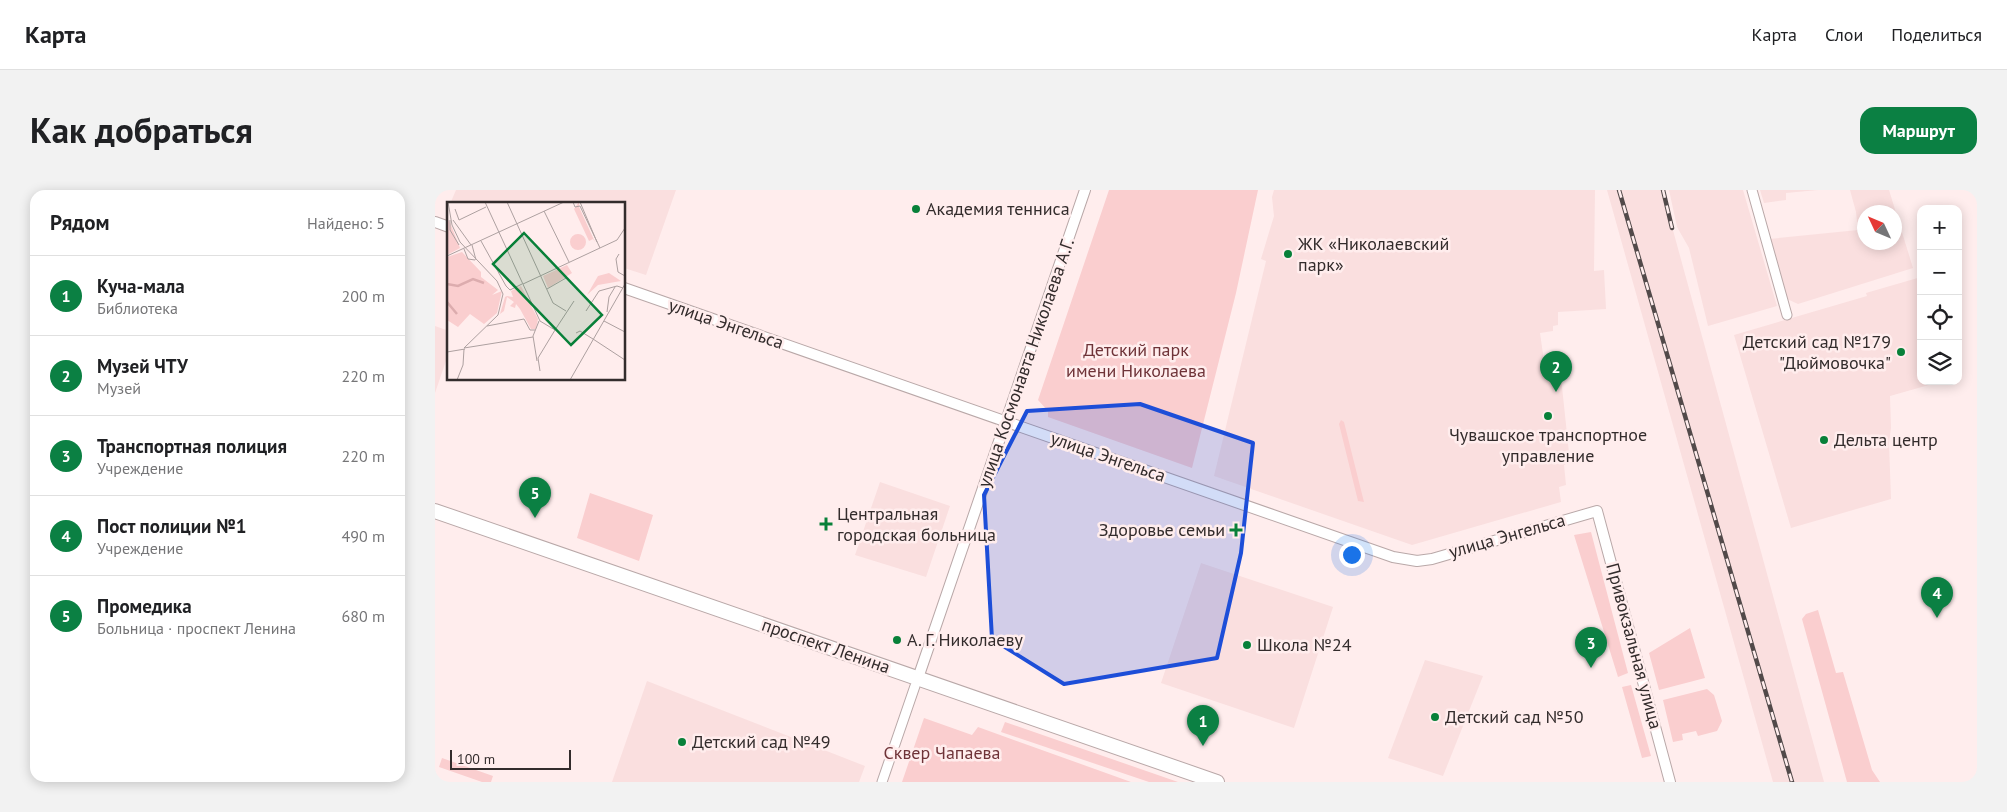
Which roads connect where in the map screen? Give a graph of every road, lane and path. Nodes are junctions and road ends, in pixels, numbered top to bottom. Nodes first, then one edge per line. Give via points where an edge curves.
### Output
1 (1085, 190) edge
2 (1752, 190) edge
3 (435, 222) edge
4 (447, 226) edge
5 (625, 288) edge
6 (1787, 315) dead end
7 (1007, 422) junction
8 (1597, 510) joint
9 (435, 512) edge
10 (435, 520) edge
11 (916, 682) junction
12 (882, 782) edge
13 (1194, 782) edge
14 (1217, 782) edge
15 (1670, 782) edge

1 - 7 street, улица Космонавта Николаева А.Г.
2 - 6 street
3 - 4 street
5 - 7 street, улица Энгельса
7 - 8 street, улица Энгельса via 1407,560 1432,559
7 - 11 street, улица Космонавта Николаева А.Г.
8 - 15 street, Привокзальная улица
9 - 11 main road, проспект Ленина
10 - 11 main road, проспект Ленина
11 - 12 street, улица Космонавта Николаева А.Г.
11 - 13 main road, проспект Ленина
11 - 14 main road, проспект Ленина

